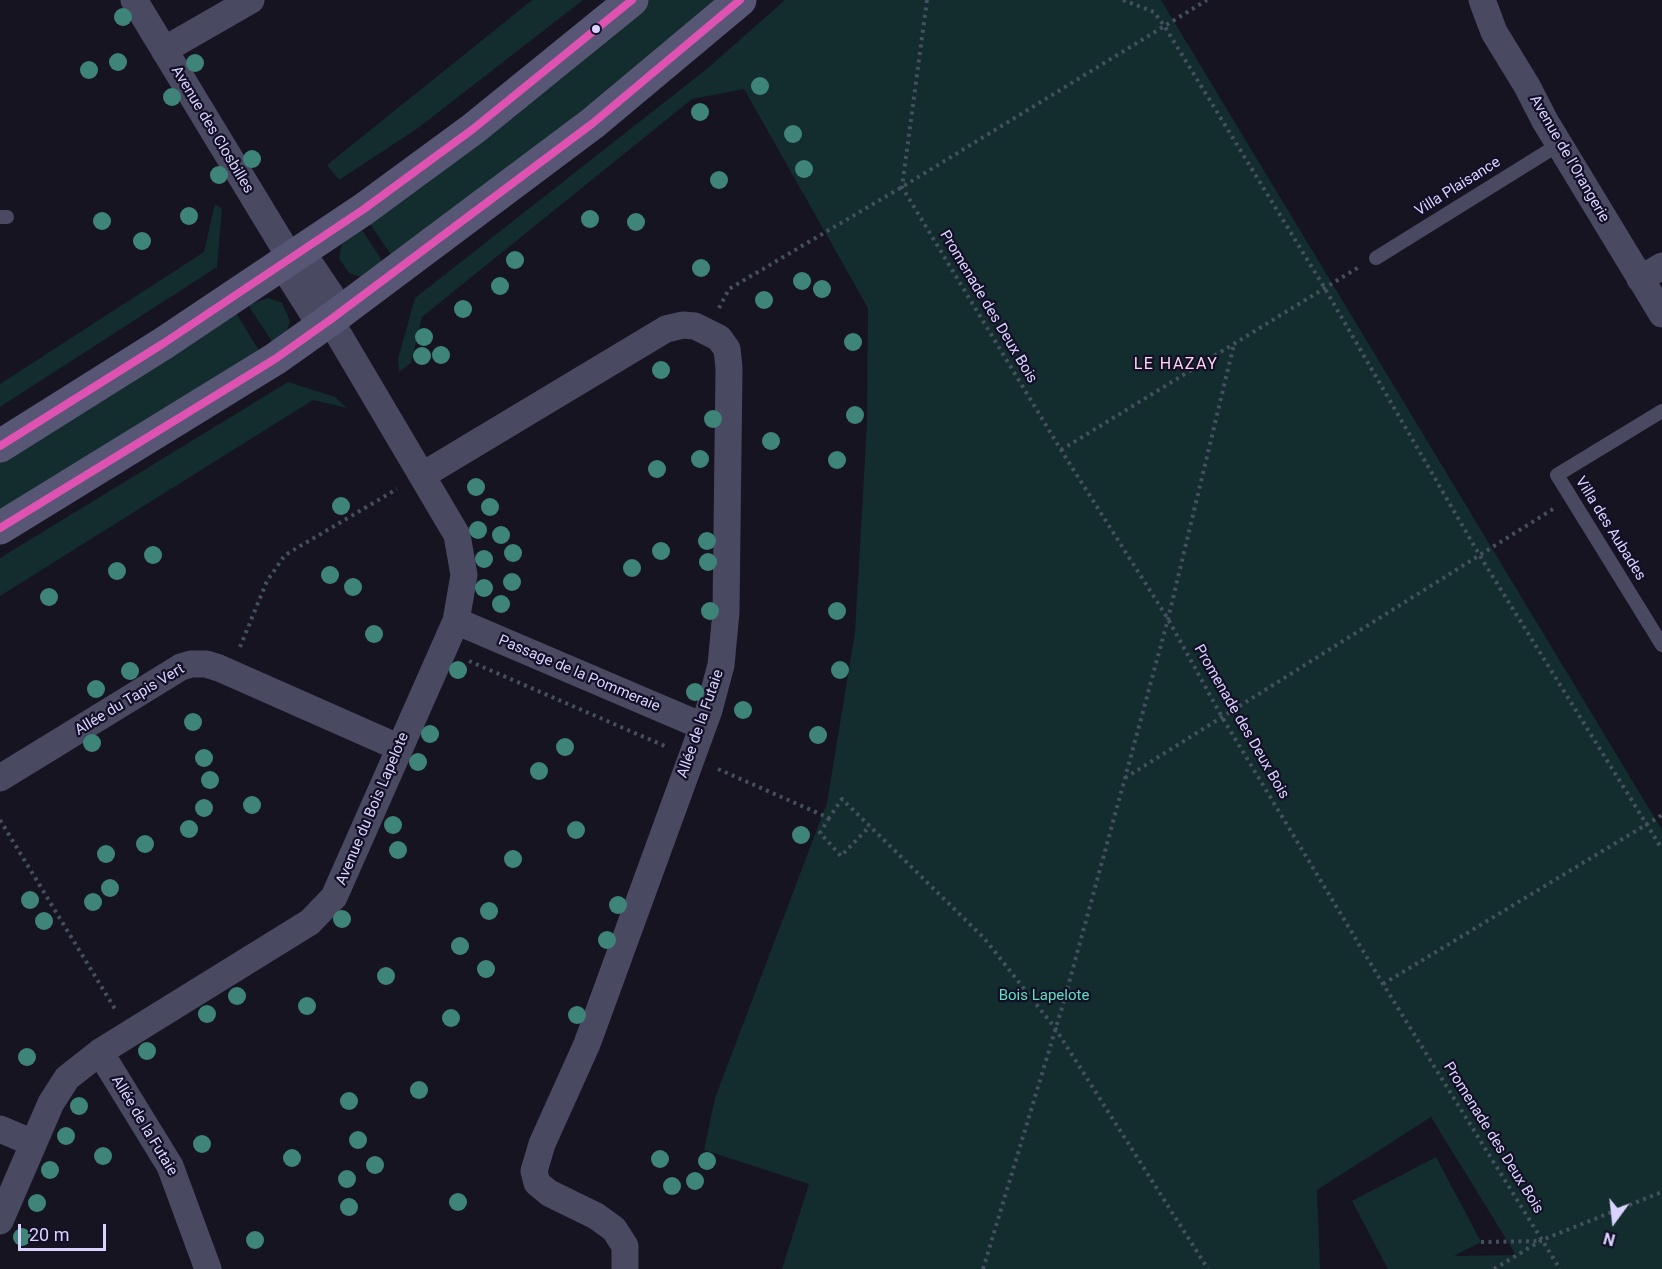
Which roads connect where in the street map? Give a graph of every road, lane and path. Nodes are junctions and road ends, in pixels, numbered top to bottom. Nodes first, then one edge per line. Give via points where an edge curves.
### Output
1 (134, 0) edge
2 (251, 0) edge
3 (632, 0) edge
4 (740, 0) edge
5 (927, 0) edge
6 (1123, 0) edge
7 (1207, 0) edge
8 (1482, 0) edge
9 (1165, 27) junction
10 (164, 50) junction
11 (1558, 145) junction
12 (902, 188) junction
13 (1376, 258) joint
14 (291, 259) junction
15 (1651, 272) edge
16 (1324, 287) junction
17 (716, 314) dead end
18 (1662, 314) edge
19 (330, 320) junction
20 (1234, 344) junction
21 (1662, 411) edge
22 (0, 446) edge
23 (1060, 450) junction
24 (412, 480) junction
25 (1571, 497) junction
26 (0, 528) edge
27 (1480, 556) junction
28 (1168, 619) junction
29 (456, 621) junction
30 (1662, 645) edge
31 (469, 661) dead end
32 (230, 672) junction
33 (1222, 717) junction
34 (702, 726) junction
35 (400, 748) junction
36 (691, 757) junction
37 (0, 778) edge
38 (1125, 778) junction
39 (1662, 815) edge
40 (829, 818) junction
41 (0, 820) edge
42 (1647, 824) junction
43 (870, 826) junction
44 (1662, 849) edge
45 (1383, 984) junction
46 (117, 1011) dead end
47 (1055, 1028) junction
48 (100, 1052) junction
49 (0, 1129) edge
50 (33, 1143) junction
51 (1662, 1192) edge
52 (0, 1221) edge
53 (1542, 1240) junction
54 (1480, 1242) dead end
55 (208, 1269) edge
56 (626, 1269) edge
57 (983, 1269) edge
58 (1208, 1269) edge
59 (1494, 1269) edge
60 (1560, 1269) edge

1 - 10 street, Avenue des Closbilles
2 - 10 street
3 - 14 main road via 473,129
4 - 19 main road via 593,123
5 - 12 path
6 - 9 path via 1154,12
7 - 9 path
8 - 11 street, Avenue de l'Orangerie via 1494,32
9 - 12 path
9 - 16 path
10 - 14 street, Avenue des Closbilles
11 - 13 lane, Villa Plaisance
11 - 15 street, Avenue de l'Orangerie
12 - 17 path via 729,289
12 - 23 path, Promenade des Deux Bois
13 - 16 path
14 - 19 street via 290,277 312,312
14 - 22 main road
15 - 18 street, Avenue de l'Orangerie
16 - 20 path
16 - 27 path
19 - 24 street, Avenue du Bois Lapelote
19 - 26 main road via 275,359
20 - 23 path
20 - 28 path
21 - 25 lane, Villa des Aubades via 1557,475
23 - 28 path, Promenade des Deux Bois
24 - 29 street, Avenue du Bois Lapelote via 457,535 464,575
24 - 32 path via 285,555 267,581
24 - 34 street, Allée de la Futaie via 666,329 695,326 719,338 727,349 729,368 726,612 721,665
25 - 27 path
25 - 30 lane, Villa des Aubades
27 - 33 path
27 - 42 path
28 - 33 path, Promenade des Deux Bois
28 - 38 path
29 - 34 street, Passage de la Pommeraie
29 - 35 street, Avenue du Bois Lapelote
31 - 36 path
32 - 35 street, Allée du Tapis Vert
32 - 37 street, Allée du Tapis Vert via 206,664 181,667
33 - 38 path
33 - 45 path, Promenade des Deux Bois
34 - 36 street, Allée de la Futaie
35 - 48 street, Avenue du Bois Lapelote via 341,885 324,909 310,922
36 - 40 path
36 - 56 street, Allée de la Futaie via 587,1044 542,1144 534,1171 537,1183 549,1193 614,1228 625,1246
38 - 47 path
39 - 42 path
40 - 43 path via 842,798
40 - 43 path via 820,833 841,855
41 - 46 path
42 - 44 path
42 - 45 path
43 - 47 path via 984,938
45 - 53 path, Promenade des Deux Bois
47 - 57 path
47 - 58 path
48 - 50 street, Avenue du Bois Lapelote via 63,1083
48 - 55 street, Allée de la Futaie via 170,1166
49 - 50 street
50 - 52 street, Avenue du Bois Lapelote
51 - 53 path
53 - 54 path
53 - 59 path
53 - 60 path, Promenade des Deux Bois

